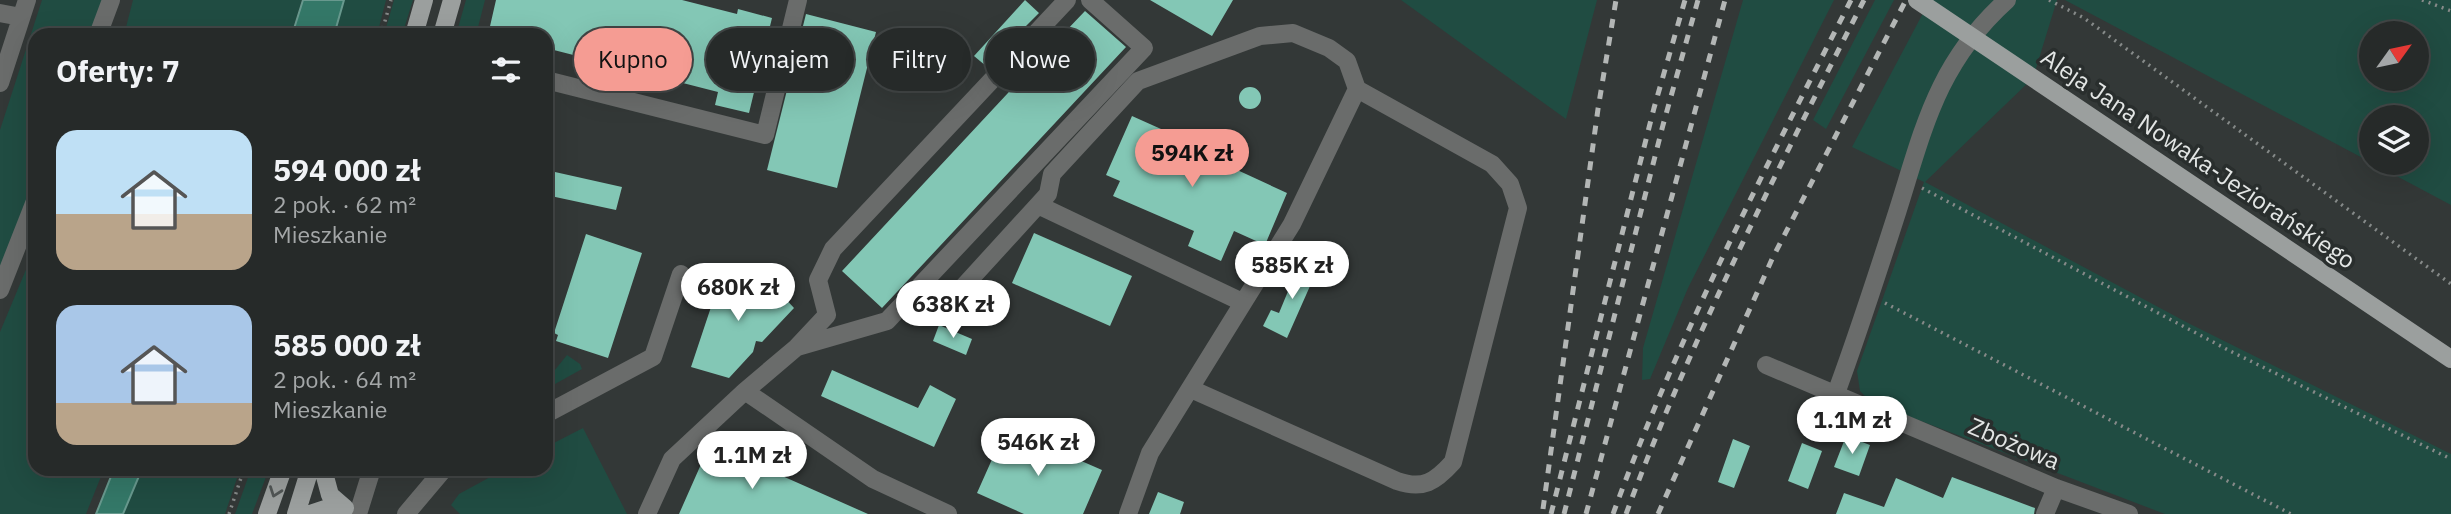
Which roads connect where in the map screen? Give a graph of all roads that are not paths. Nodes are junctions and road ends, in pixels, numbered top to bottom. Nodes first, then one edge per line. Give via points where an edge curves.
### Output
1 (111, 0) edge
2 (424, 0) edge
3 (452, 0) edge
4 (798, 0) edge
5 (1067, 0) edge
6 (1090, 0) edge
7 (1917, 0) edge
8 (2007, 0) edge
9 (24, 9) edge
10 (0, 13) edge
11 (101, 28) edge
12 (416, 28) edge
13 (444, 28) edge
14 (553, 82) edge
15 (0, 83) edge
16 (1357, 89) junction
17 (1038, 205) junction
18 (28, 219) edge
19 (681, 274) dead end
20 (0, 290) edge
21 (1242, 302) junction
22 (943, 309) dead end
23 (797, 347) junction
24 (2447, 355) edge
25 (1766, 365) dead end
26 (1191, 388) junction
27 (745, 391) junction
28 (1835, 396) junction
29 (553, 410) edge
30 (281, 476) edge
31 (308, 476) edge
32 (325, 476) edge
33 (369, 476) edge
34 (438, 476) edge
35 (2056, 488) junction
36 (356, 512) edge
37 (267, 514) edge
38 (296, 514) edge
39 (310, 514) edge
40 (406, 514) edge
41 (647, 514) edge
42 (948, 514) edge
43 (1128, 514) edge
44 (2045, 514) edge
45 (2129, 514) edge

1 - 11 street
2 - 12 main road
3 - 13 main road
4 - 14 street via 765,135
5 - 23 street via 833,249 818,280 827,315
6 - 23 street via 1144,48 887,321
7 - 24 main road, Aleja Jana Nowaka-Jeziorańskiego
8 - 28 street via 1989,16 1947,72 1917,140
9 - 10 street
9 - 15 street
16 - 17 street via 1347,61 1329,48 1293,33 1260,36 1138,81 1052,174 1048,194
16 - 21 street via 1292,224
16 - 26 street via 1492,164 1510,184 1518,208 1453,462 1439,478 1414,487
17 - 21 street
17 - 22 street
18 - 20 street
19 - 29 street via 653,357
21 - 26 street
23 - 27 street
25 - 28 street, Zbożowa
26 - 43 street via 1150,453
27 - 41 street via 672,459
27 - 42 street via 873,479
28 - 35 street, Zbożowa
30 -> 37 main road
31 - 38 main road
32 - 36 main road via 330,495
33 - 36 street
34 - 40 street
35 - 44 street
35 - 45 street, Zbożowa
36 - 39 main road via 328,508

